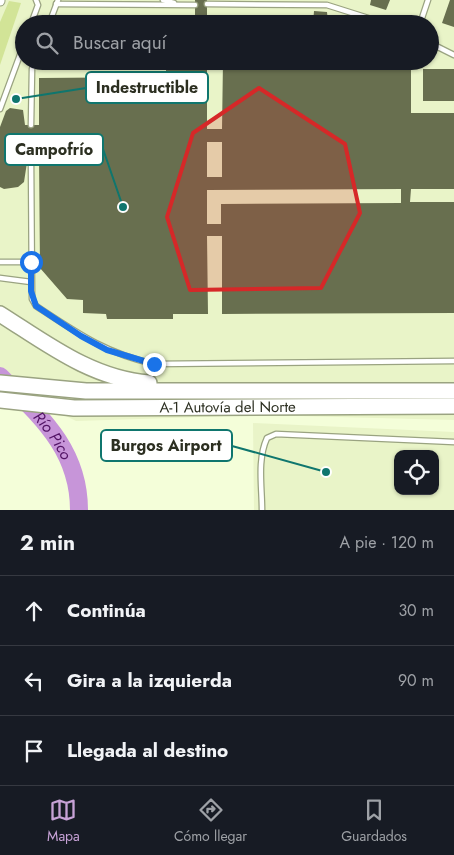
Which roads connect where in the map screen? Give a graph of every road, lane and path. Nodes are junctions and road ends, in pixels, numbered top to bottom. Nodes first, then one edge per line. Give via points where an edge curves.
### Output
1 (36, 0) edge
2 (163, 0) edge
3 (428, 0) edge
4 (57, 2) edge
5 (207, 4) dead end
6 (178, 5) junction
7 (195, 5) dead end
8 (34, 15) edge
9 (52, 15) edge
10 (359, 15) edge
11 (423, 15) edge
12 (439, 48) edge
13 (454, 55) edge
14 (15, 68) edge
15 (32, 70) edge
16 (0, 109) edge
17 (31, 125) dead end
18 (31, 156) dead end
19 (0, 262) edge
20 (24, 262) dead end
21 (0, 278) edge
22 (31, 282) junction
23 (0, 314) edge
24 (454, 361) edge
25 (0, 383) edge
26 (377, 391) junction
27 (454, 391) edge
28 (4, 400) edge
29 (454, 406) edge
30 (454, 442) edge
31 (262, 510) edge

1 - 8 lane via 38,5
2 - 6 lane
3 - 11 lane
4 - 6 lane
4 - 9 lane
5 - 10 lane via 327,5
6 - 7 lane
12 - 13 lane
14 - 16 lane
15 - 17 lane
18 - 22 lane
19 - 20 lane
21 - 22 lane
22 - 24 lane via 36,306 114,353 154,364
23 - 26 highway via 83,365 122,379 154,384 337,384
25 - 26 highway, A-1 Autovía del Norte via 117,391
26 - 27 highway, A-1 Autovía del Norte
28 - 29 highway, A-1 Autovía del Norte via 74,408
30 - 31 lane via 276,434 267,438 261,454

